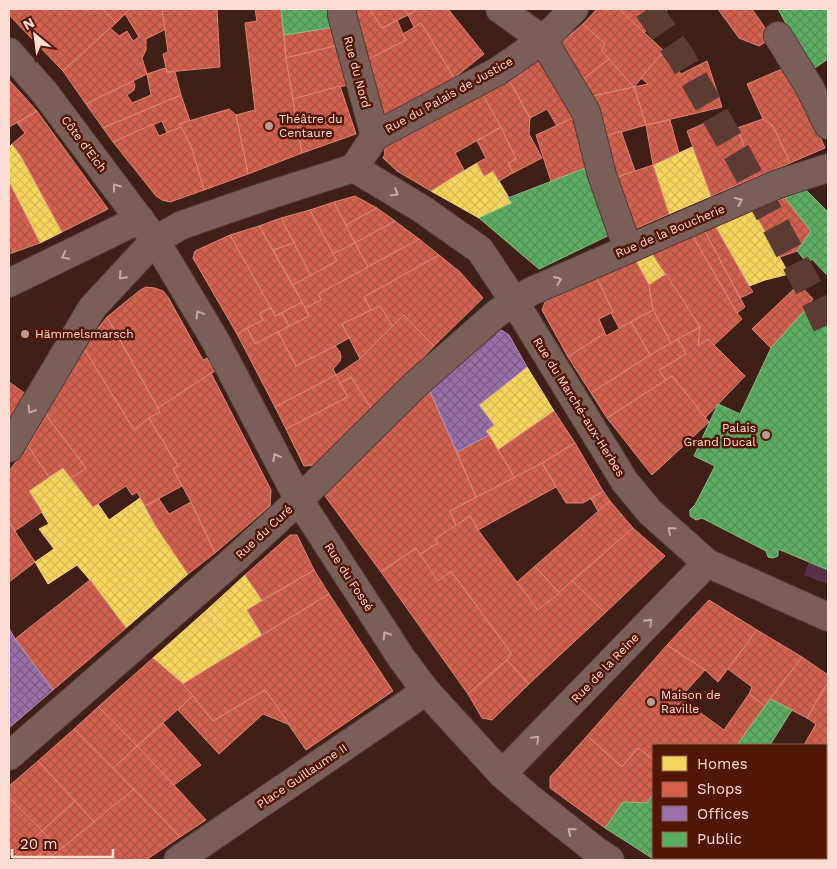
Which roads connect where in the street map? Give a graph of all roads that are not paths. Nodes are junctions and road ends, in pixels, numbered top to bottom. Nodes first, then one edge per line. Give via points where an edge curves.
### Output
1 (342, 9) edge
2 (500, 9) edge
3 (574, 9) edge
4 (778, 36) dead end
5 (543, 40) junction
6 (9, 52) edge
7 (828, 125) edge
8 (375, 136) junction
9 (354, 168) junction
10 (828, 168) edge
11 (140, 218) junction
12 (155, 240) junction
13 (628, 249) junction
14 (9, 283) edge
15 (514, 301) junction
16 (9, 448) edge
17 (299, 500) junction
18 (707, 563) junction
19 (828, 617) edge
20 (426, 691) junction
21 (9, 756) edge
22 (502, 774) junction
23 (594, 857) edge
24 (178, 860) edge

1 - 8 street, Rue du Nord
2 - 5 street
3 - 5 street, Rue du Palais de Justice
4 - 7 street
5 - 8 street, Rue du Palais de Justice via 498,71
5 - 13 street via 586,112 602,175
11 -> 6 street, Côte d'Eich via 45,93
8 - 9 street, Rue du Palais de Justice
9 - 12 street via 182,224
9 -> 15 street, Rue du Marché-aux-Herbes via 422,209 480,250
13 -> 10 street, Rue de la Boucherie via 778,184
11 - 12 street, Côte d'Eich
11 -> 14 street
12 -> 16 street via 92,308
17 -> 12 street, Rue du Fossé via 215,340
15 -> 13 street, Rue de la Boucherie
15 - 17 street, Rue du Curé via 416,385
18 -> 15 street, Rue du Marché-aux-Herbes via 650,512 625,482
20 -> 17 street, Rue du Fossé via 402,660
17 - 21 street, Rue du Curé
18 - 19 street, Rue du Marché-aux-Herbes
22 -> 18 street, Rue de la Reine
20 - 22 street, Rue du Fossé
20 - 24 street, Place Guillaume II
23 -> 22 street, Rue du Fossé

